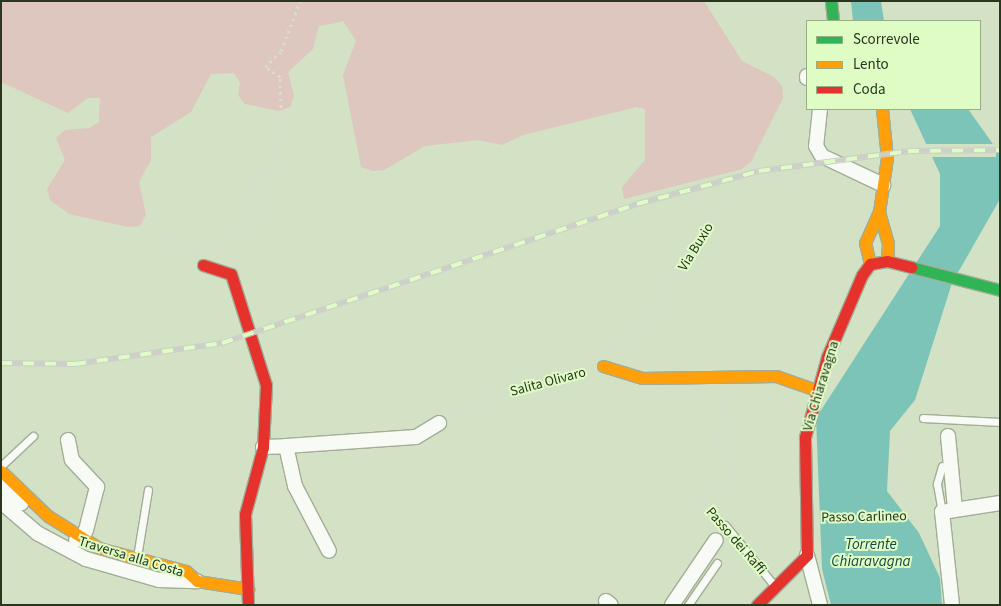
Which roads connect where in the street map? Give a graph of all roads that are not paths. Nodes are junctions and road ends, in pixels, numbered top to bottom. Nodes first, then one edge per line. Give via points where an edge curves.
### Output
1 (831, 1) edge
2 (833, 20) edge
3 (820, 110) edge
4 (882, 110) edge
5 (883, 185) junction
6 (879, 212) junction
7 (887, 261) junction
8 (870, 264) junction
9 (203, 265) dead end
10 (1000, 290) edge
11 (603, 366) road end
12 (816, 390) junction
13 (923, 418) road end
14 (1000, 422) edge
15 (439, 423) road end
16 (33, 436) dead end
17 (948, 436) dead end
18 (68, 440) dead end
19 (286, 446) junction
20 (263, 447) junction
21 (1, 466) edge
22 (942, 466) dead end
23 (1, 471) edge
24 (1, 484) edge
25 (148, 490) dead end
26 (1, 502) edge
27 (1000, 503) edge
28 (949, 510) junction
29 (725, 525) road end
30 (82, 539) junction
31 (716, 540) dead end
32 (329, 550) dead end
33 (807, 555) junction
34 (137, 558) junction
35 (717, 563) dead end
36 (197, 581) junction
37 (774, 585) junction
38 (248, 589) junction
39 (248, 605) edge
40 (672, 605) edge
41 (688, 605) edge
42 (757, 605) edge
43 (820, 605) edge
44 (952, 605) edge

1 - 2 street
3 - 5 street via 816,146 822,156
4 - 5 street via 888,143
5 - 6 street
6 - 7 street via 888,243
6 - 8 street via 865,243
7 - 8 street
7 - 10 street
8 - 12 street, Via Chiaravagna via 854,289
9 - 20 street via 226,270 237,286 266,385
11 - 12 street, Salita Olivaro via 642,378 719,374 776,376
12 - 33 street, Via Chiaravagna via 805,437 810,518
13 - 14 lane
15 - 19 street via 416,437
16 - 21 lane
17 - 28 street
18 - 30 street via 72,460 97,487
19 - 20 street
19 - 32 street via 295,486
20 - 38 street via 246,514
22 - 28 lane via 937,484
23 - 30 street via 48,516
24 - 30 street, Traversa alla Costa via 43,522 70,538
25 - 34 lane
26 - 36 street via 37,533 86,559 159,580
27 - 28 street
28 - 44 street
29 - 37 lane, Passo dei Raffi
30 - 34 street, Traversa alla Costa
31 - 40 street
33 - 37 street
33 - 43 street, Via Chiaravagna
34 - 36 street, Traversa alla Costa via 186,571
35 - 41 lane
36 - 38 street, Traversa alla Costa
37 - 42 street
38 - 39 street

